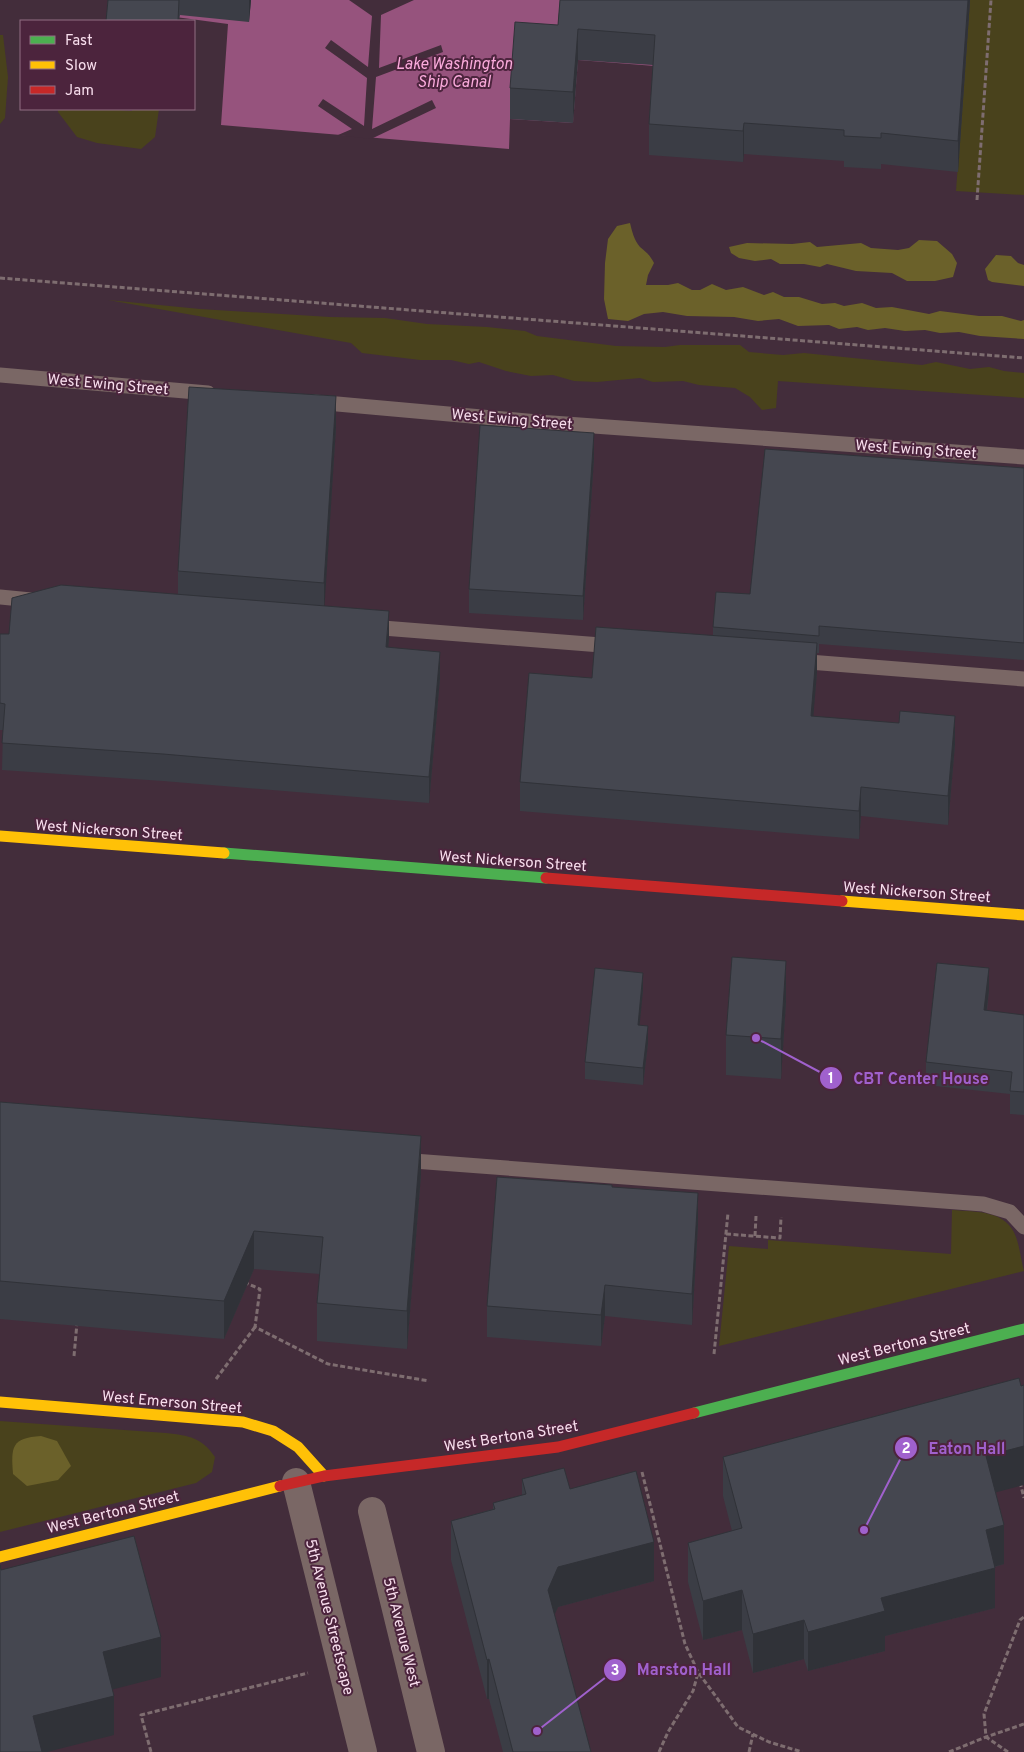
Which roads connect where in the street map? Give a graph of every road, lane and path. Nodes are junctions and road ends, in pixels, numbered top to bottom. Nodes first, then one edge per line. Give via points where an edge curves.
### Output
1 (990, 0) edge
2 (977, 200) dead end
3 (0, 278) edge
4 (1024, 358) edge
5 (0, 375) edge
6 (219, 394) edge
7 (299, 401) edge
8 (1024, 457) edge
9 (0, 598) edge
10 (42, 601) edge
11 (355, 626) edge
12 (630, 648) edge
13 (778, 659) edge
14 (1024, 679) edge
15 (0, 836) edge
16 (1024, 916) edge
17 (390, 1160) edge
18 (728, 1205) dead end
19 (782, 1209) dead end
20 (1024, 1227) edge
21 (726, 1234) junction
22 (242, 1281) edge
23 (77, 1315) edge
24 (255, 1327) junction
25 (1024, 1329) edge
26 (714, 1354) dead end
27 (74, 1356) dead end
28 (216, 1379) dead end
29 (429, 1381) dead end
30 (0, 1402) edge
31 (642, 1472) dead end
32 (324, 1476) junction
33 (1019, 1479) edge
34 (296, 1482) junction
35 (1024, 1498) edge
36 (372, 1511) dead end
37 (0, 1557) edge
38 (1024, 1617) edge
39 (338, 1649) junction
40 (698, 1672) junction
41 (1024, 1724) edge
42 (753, 1734) junction
43 (986, 1737) junction
44 (150, 1752) edge
45 (363, 1752) edge
46 (431, 1752) edge
47 (659, 1752) edge
48 (749, 1752) edge
49 (802, 1752) edge
50 (949, 1752) edge
51 (1008, 1752) edge

1 - 2 path
3 - 4 path
5 - 6 lane, West Ewing Street
7 - 8 lane, West Ewing Street via 538,422
9 - 10 lane
11 - 12 lane
13 - 14 lane
15 - 16 street, West Nickerson Street
17 - 20 lane via 983,1204 1010,1212
18 - 21 path
19 - 21 path via 780,1238
21 - 26 path
22 - 24 path via 260,1288
23 - 27 path
24 - 28 path
24 - 29 path via 328,1364
25 - 32 street, West Bertona Street via 558,1447
30 - 32 street, West Emerson Street via 243,1422 273,1431 298,1447
31 - 40 path via 685,1644
32 - 34 street, West Bertona Street
33 - 35 path
34 - 37 street, West Bertona Street
34 - 39 street, 5th Avenue Streetscape
36 - 46 street, 5th Avenue West
38 - 43 path via 1020,1620 984,1714
39 - 44 path via 328,1668 141,1715
39 - 45 street, 5th Avenue Streetscape
40 - 42 path via 738,1728
40 - 47 path via 693,1691
41 - 43 path
42 - 48 path
42 - 49 path
43 - 50 path
43 - 51 path

